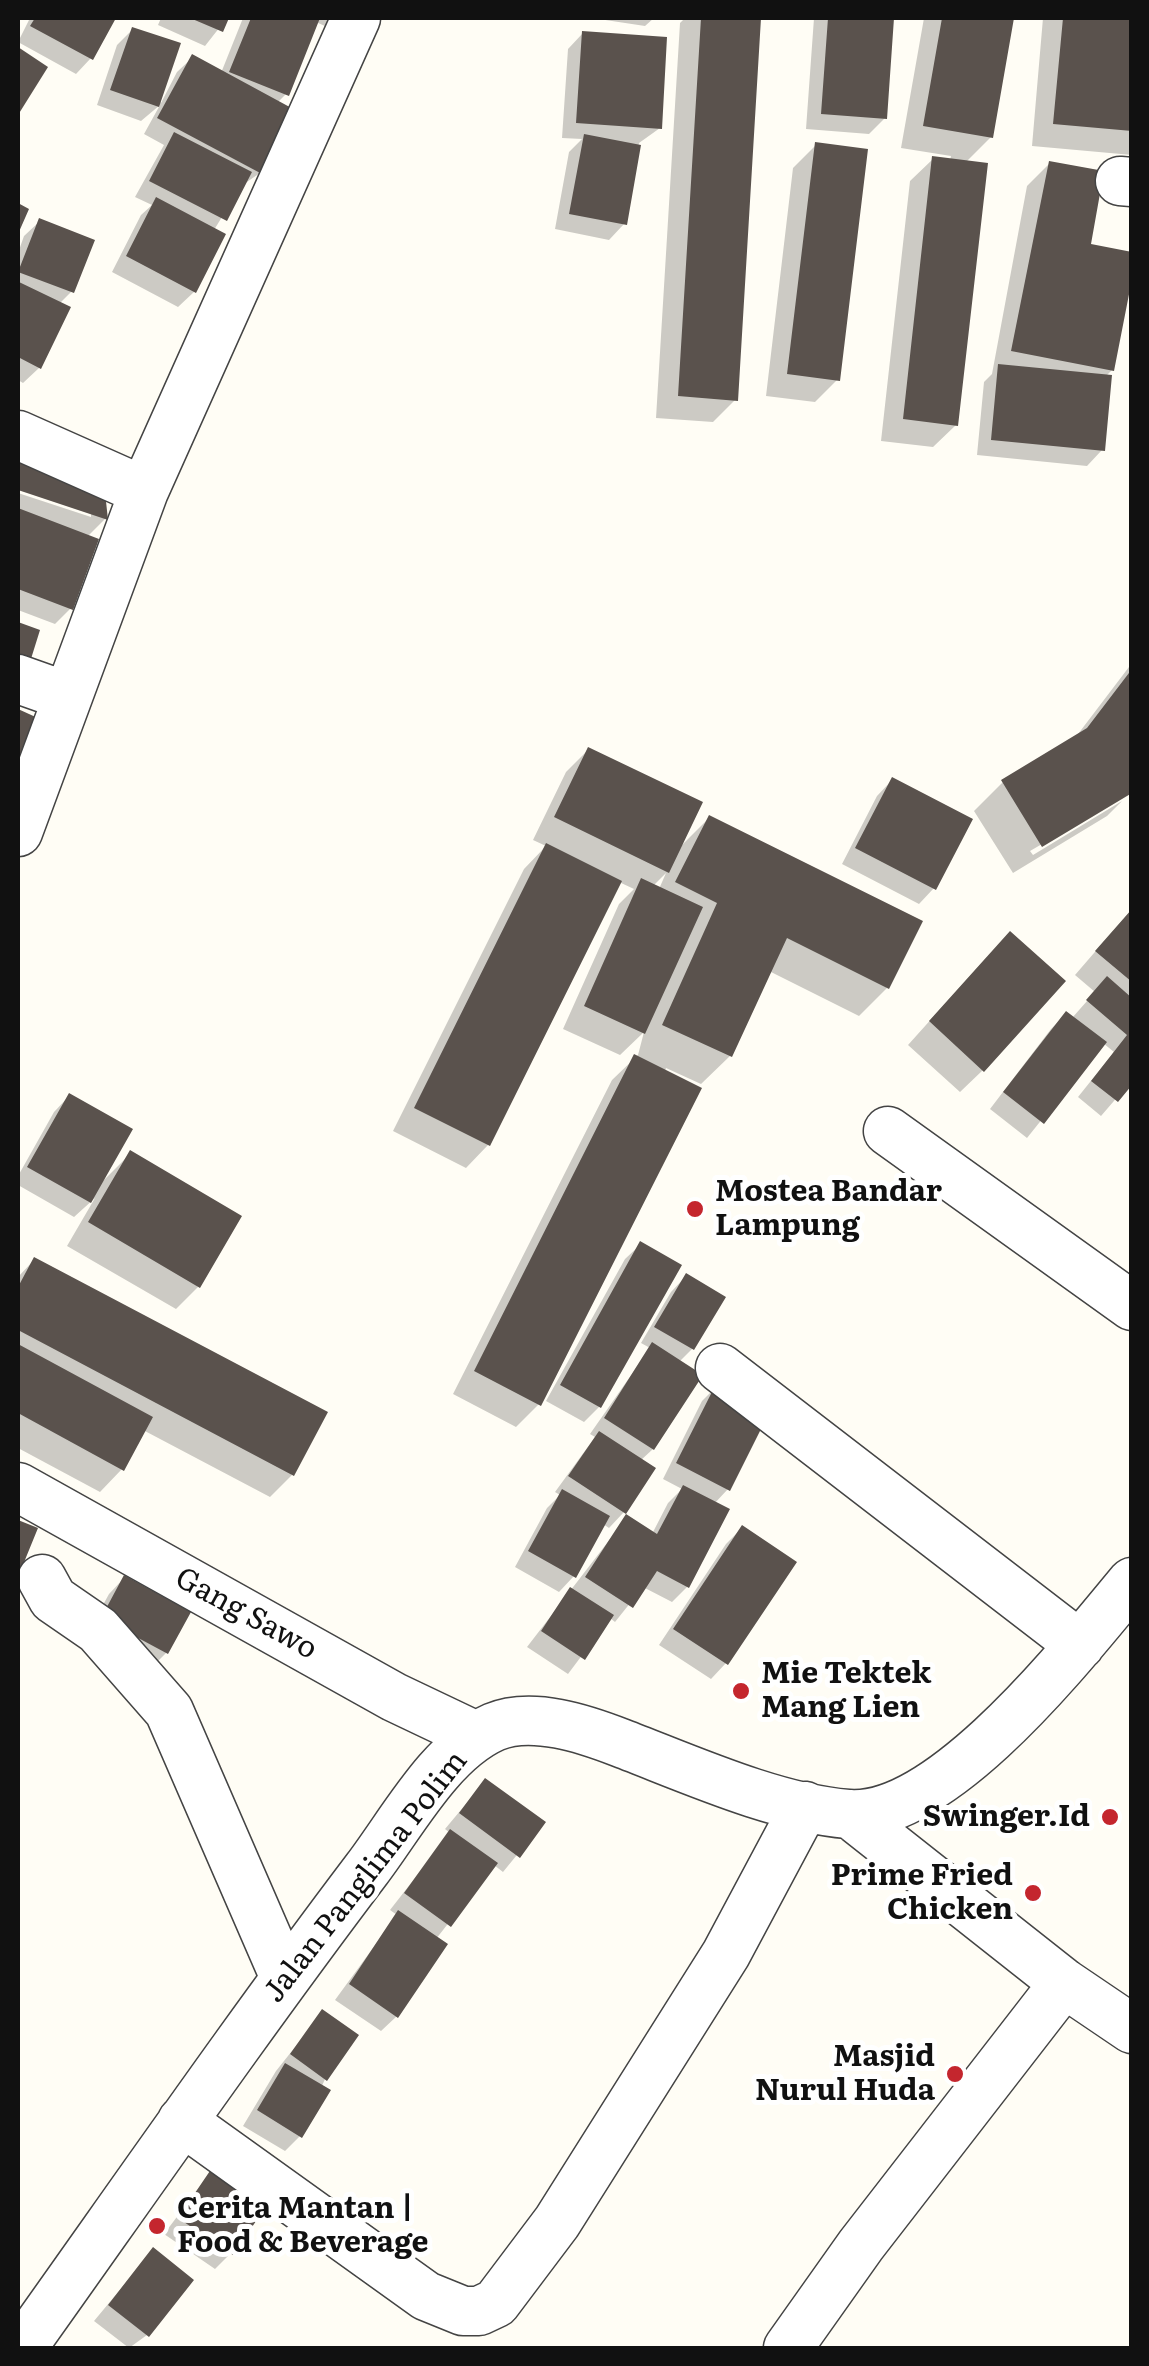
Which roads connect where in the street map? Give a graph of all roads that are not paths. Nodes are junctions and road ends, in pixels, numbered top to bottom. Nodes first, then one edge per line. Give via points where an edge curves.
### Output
1 (356, 18) edge
2 (18, 435) edge
3 (144, 492) junction
4 (18, 680) edge
5 (66, 696) junction
6 (18, 832) edge
7 (888, 1131) dead end
8 (1132, 1306) edge
9 (720, 1368) dead end
10 (18, 1487) edge
11 (42, 1579) dead end
12 (1132, 1582) edge
13 (1080, 1644) junction
14 (476, 1736) junction
15 (827, 1810) junction
16 (285, 1978) junction
17 (1064, 1983) junction
18 (1131, 2029) edge
19 (182, 2122) junction
20 (22, 2348) edge
21 (788, 2348) edge

1 - 3 street
2 - 3 street
3 - 5 street
4 - 5 street
5 - 6 street
7 - 8 street
9 - 13 street
10 - 14 street, Gang Sawo
11 - 16 street via 53,1600 98,1630 169,1711
12 - 13 street
13 - 15 street via 985,1745 946,1776 908,1799
14 - 15 street, Jalan Panglima Polim via 499,1725 548,1722
14 - 16 street, Jalan Panglima Polim
15 - 17 street
15 - 19 street via 726,1954 558,2222 496,2303 463,2311 426,2296
16 - 19 street, Jalan Panglima Polim
17 - 18 street
17 - 21 street
19 - 20 street, Jalan Panglima Polim

